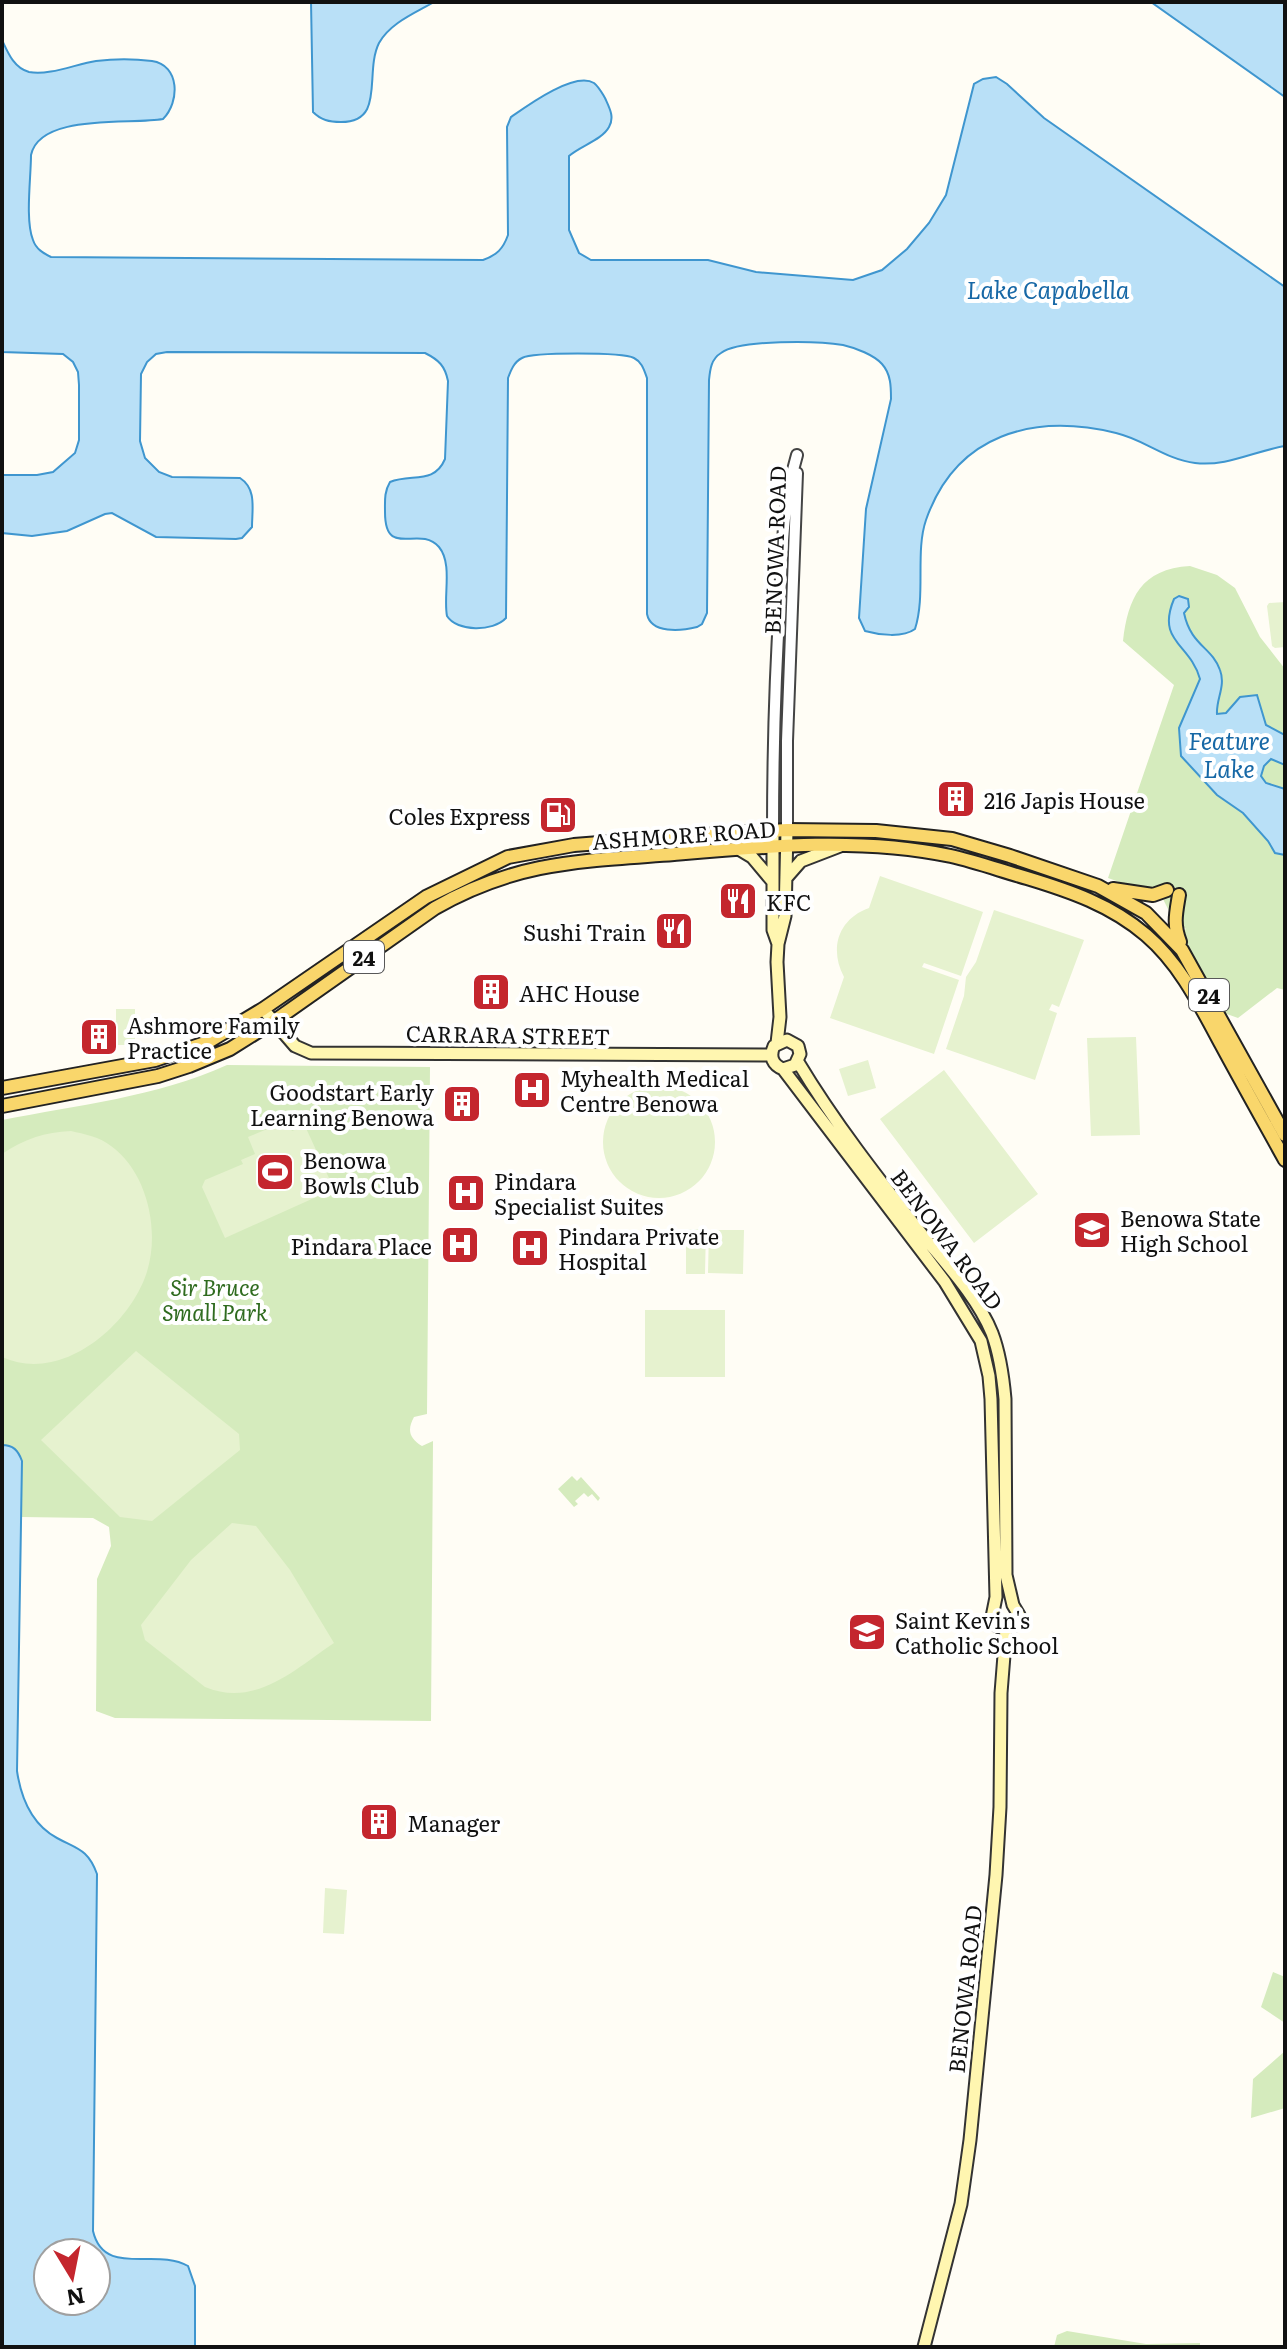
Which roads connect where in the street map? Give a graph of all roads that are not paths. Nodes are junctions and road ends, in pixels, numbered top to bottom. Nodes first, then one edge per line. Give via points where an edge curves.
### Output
1 (787, 830) junction
2 (773, 831) junction
3 (787, 846) junction
4 (841, 846) junction
5 (773, 847) junction
6 (737, 848) junction
7 (787, 878) junction
8 (773, 883) junction
9 (1098, 886) junction
10 (778, 944) junction
11 (1182, 950) junction
12 (263, 1009) junction
13 (273, 1022) junction
14 (782, 1042) junction
15 (771, 1055) junction
16 (798, 1062) junction
17 (783, 1069) junction
18 (2, 1088) edge
19 (2, 1106) edge
20 (1285, 1135) edge
21 (1285, 1160) edge
22 (1013, 1605) junction
23 (994, 1609) junction
24 (1006, 1630) junction
25 (924, 2347) edge

1 - 2 main road, ASHMORE ROAD / 24
1 - 2 street, BENOWA ROAD via 797,455 788,487 782,552
1 - 3 main road, BENOWA ROAD
1 - 9 main road, ASHMORE ROAD / 24 via 952,839
2 - 5 main road, BENOWA ROAD
2 - 12 main road, ASHMORE ROAD / 24 via 574,845 508,857 426,897
3 - 4 main road, ASHMORE ROAD / 24
3 - 5 main road, ASHMORE ROAD / 24
3 - 7 main road, BENOWA ROAD
4 - 7 main road via 801,861
4 - 21 main road, ASHMORE ROAD / 24 via 952,856 1091,899 1134,926 1181,975
5 - 6 main road, ASHMORE ROAD / 24
5 - 8 main road, BENOWA ROAD
6 - 8 main road via 752,857
6 - 13 main road, ASHMORE ROAD / 24 via 575,862 479,885 435,908
7 - 10 main road, BENOWA ROAD
8 - 10 main road, BENOWA ROAD
9 - 11 main road, ASHMORE ROAD / 24 via 1146,913
9 - 11 main road via 1133,894 1173,892
10 - 14 main road, BENOWA ROAD
11 - 20 main road, ASHMORE ROAD / 24
12 - 13 main road, CARRARA STREET
12 - 18 main road, ASHMORE ROAD / 24 via 219,1037 178,1054
13 - 15 main road, CARRARA STREET via 295,1046 311,1053
13 - 19 main road, ASHMORE ROAD / 24 via 230,1049 158,1076
14 - 15 main road
14 - 16 main road via 798,1046
15 - 17 main road
16 - 17 main road
16 - 22 main road, BENOWA ROAD via 830,1114 955,1275 991,1331 1005,1399 1006,1575
17 - 23 main road, BENOWA ROAD via 945,1282 981,1341 994,1455
22 - 23 main road
22 - 24 main road via 1019,1620
23 - 24 main road via 995,1625
24 - 25 main road, BENOWA ROAD via 999,1838 970,2140 961,2204

